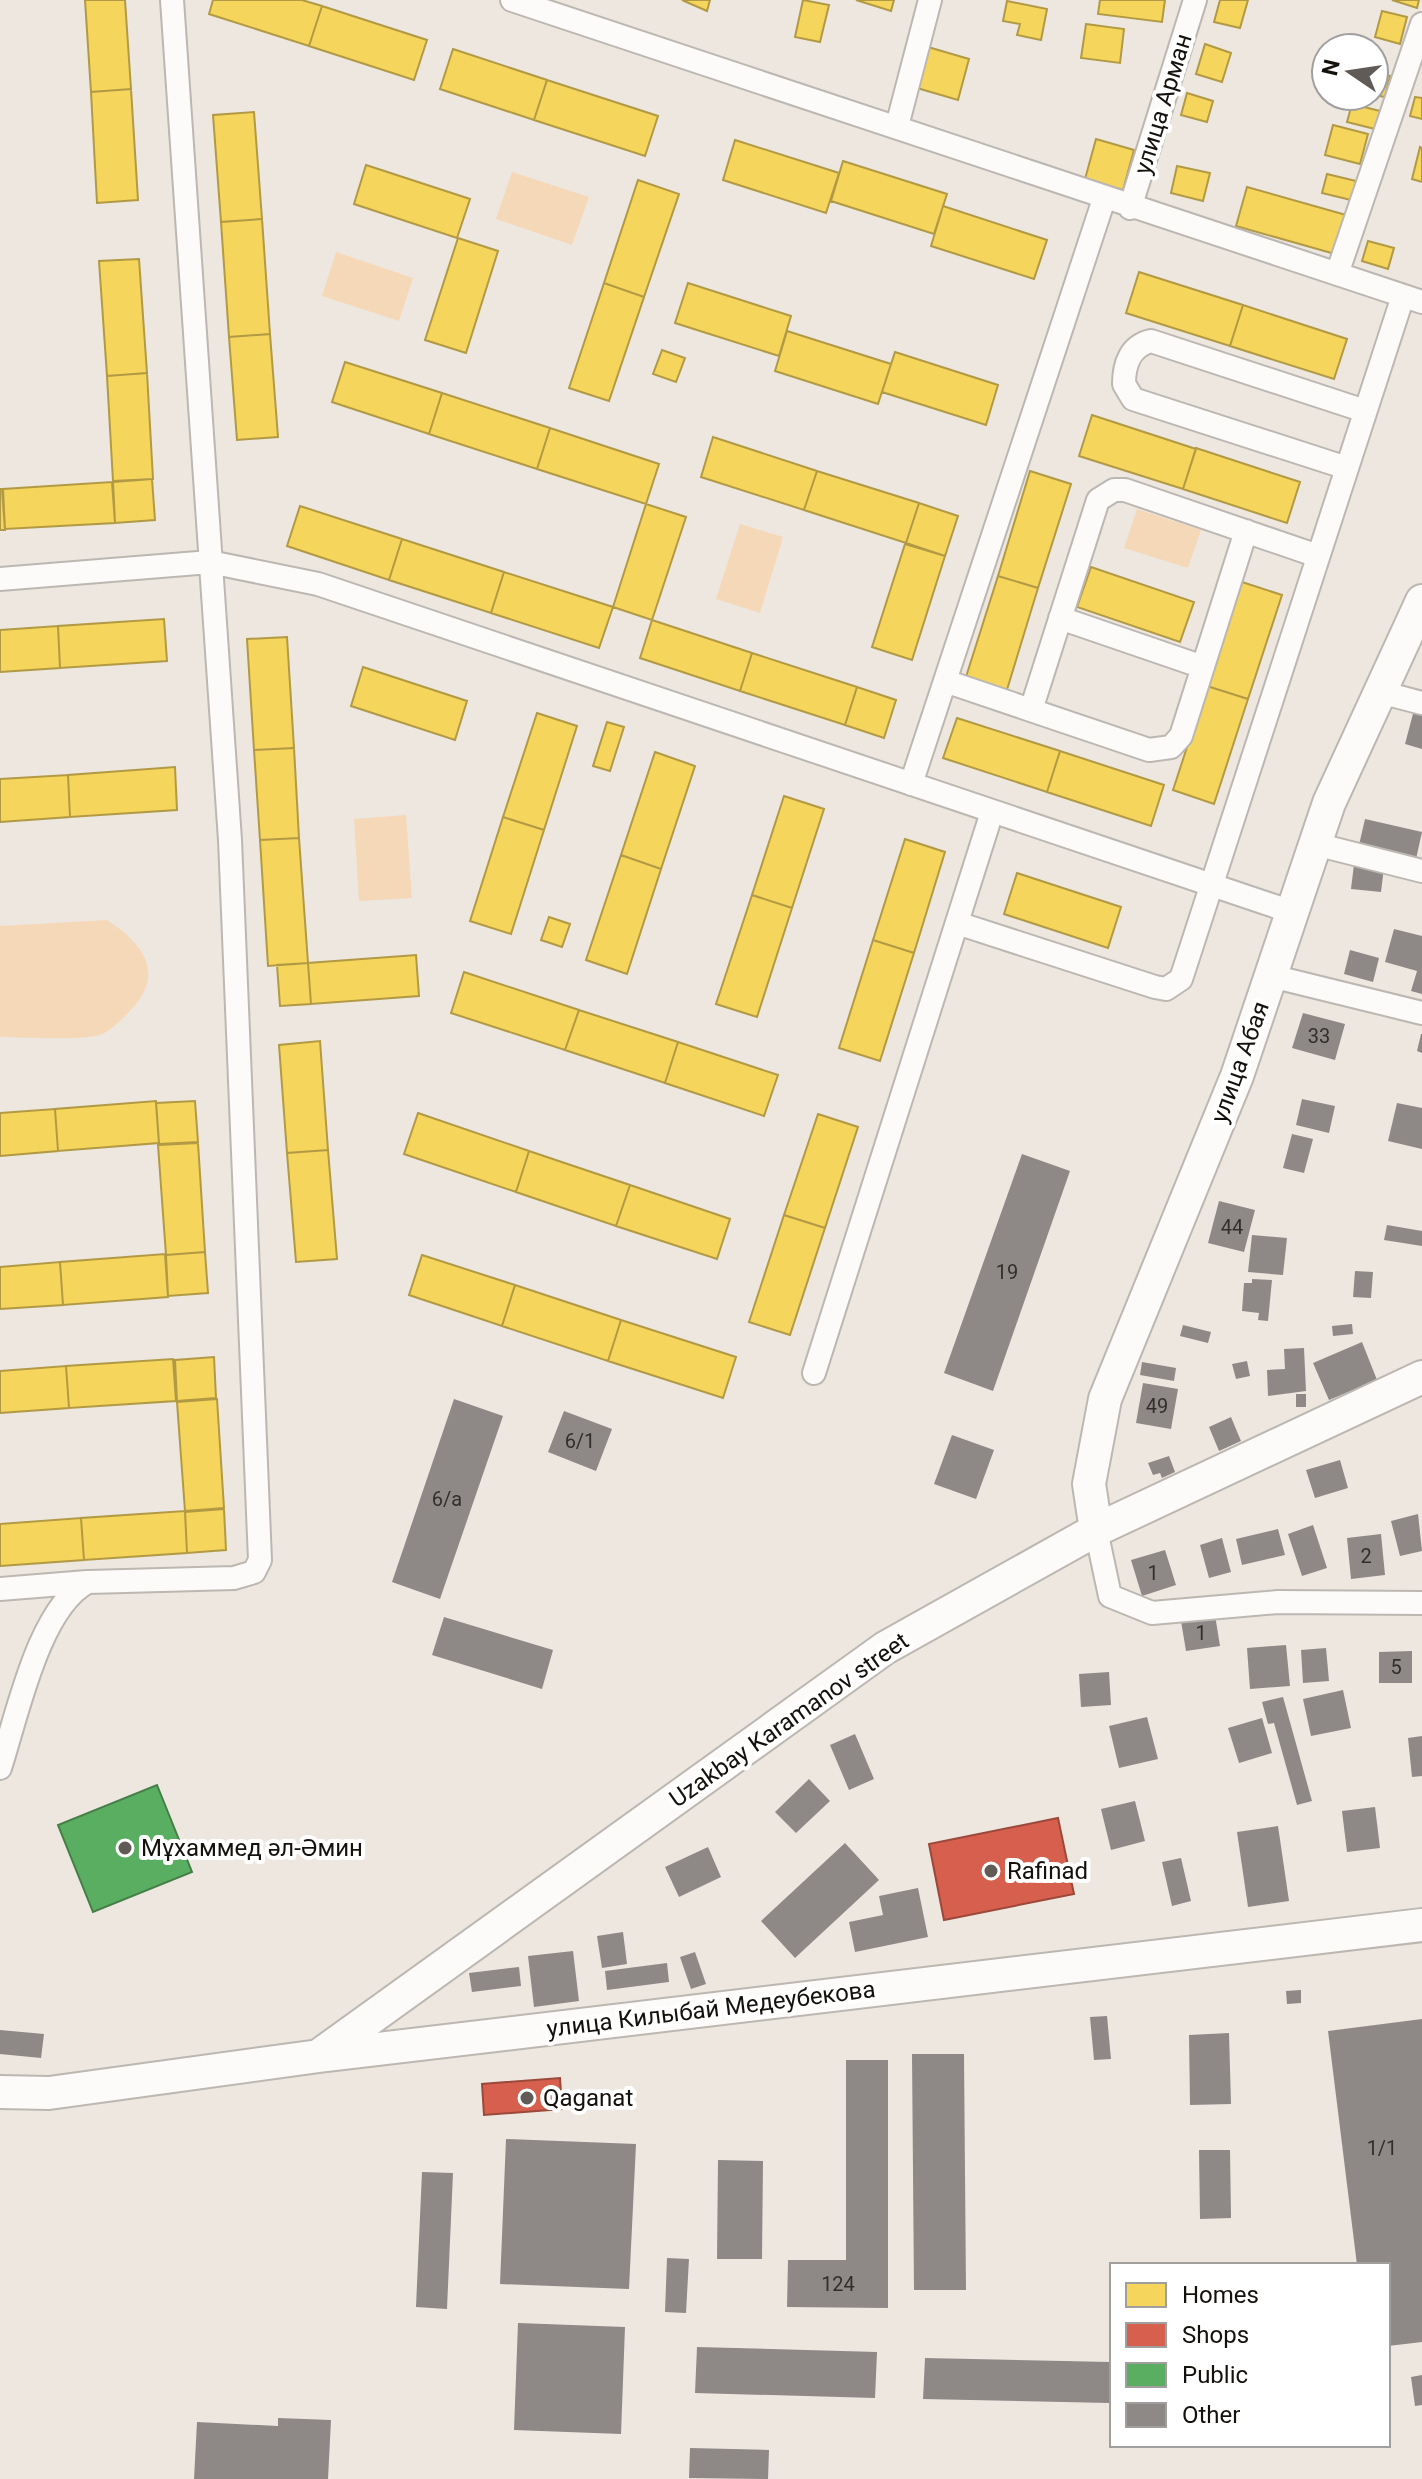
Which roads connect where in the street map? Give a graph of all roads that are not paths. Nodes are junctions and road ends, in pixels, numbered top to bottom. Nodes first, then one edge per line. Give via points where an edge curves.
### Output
1 (172, 0) edge
2 (512, 0) edge
3 (930, 0) edge
4 (1195, 0) edge
5 (1422, 24) edge
6 (897, 126) junction
7 (1104, 199) junction
8 (1130, 208) junction
9 (1337, 274) junction
10 (1412, 299) edge
11 (1365, 411) junction
12 (1347, 468) junction
13 (1246, 531) junction
14 (1318, 556) junction
15 (210, 562) junction
16 (0, 579) edge
17 (1422, 601) edge
18 (1060, 618) junction
19 (1203, 667) junction
20 (945, 681) junction
21 (1380, 692) junction
22 (1422, 703) edge
23 (1031, 710) junction
24 (911, 784) junction
25 (992, 812) junction
26 (1315, 844) junction
27 (1422, 871) edge
28 (1211, 886) junction
29 (1292, 912) junction
30 (957, 923) junction
31 (1271, 976) junction
32 (1422, 1013) edge
33 (814, 1373) dead end
34 (1422, 1377) edge
35 (1096, 1530) junction
36 (88, 1582) junction
37 (0, 1589) edge
38 (1422, 1603) edge
39 (0, 1768) edge
40 (1422, 1925) edge
41 (319, 2056) junction
42 (0, 2092) edge

1 - 15 street
2 - 6 street
3 - 6 street
4 - 8 street, улица Арман
5 - 9 street
6 - 7 street
7 - 8 street
7 - 20 street
8 - 9 street
9 - 10 street
10 - 11 street
11 - 12 street
11 - 12 street via 1151,341 1130,355 1124,384 1133,399
12 - 14 street
13 - 14 street
13 - 18 street via 1125,490 1104,494
13 - 19 street
14 - 28 street
15 - 16 street
15 - 24 street via 318,584
15 - 36 street via 232,879 260,1560 254,1572 234,1578
17 - 21 street, улица Абая
18 - 19 street
18 - 23 street
19 - 23 street via 1181,736 1162,750
20 - 23 street
20 - 24 street
21 - 22 street
21 - 26 street, улица Абая
24 - 25 street
25 - 28 street
25 - 30 street
26 - 27 street
26 - 29 street, улица Абая
28 - 29 street
28 - 30 street via 1181,979 1166,989
29 - 31 street, улица Абая
30 - 33 street
31 - 32 street
31 - 35 street, улица Абая via 1237,1076 1105,1399 1089,1484
34 - 35 street, Uzakbay Karamanov street
35 - 38 street via 1110,1596 1152,1613 1278,1602
35 - 41 street, Uzakbay Karamanov street via 885,1648
36 - 37 street
36 - 39 street via 60,1605
40 - 41 street, улица Килыбай Медеубекова
41 - 42 street, улица Килыбай Медеубекова via 49,2093

